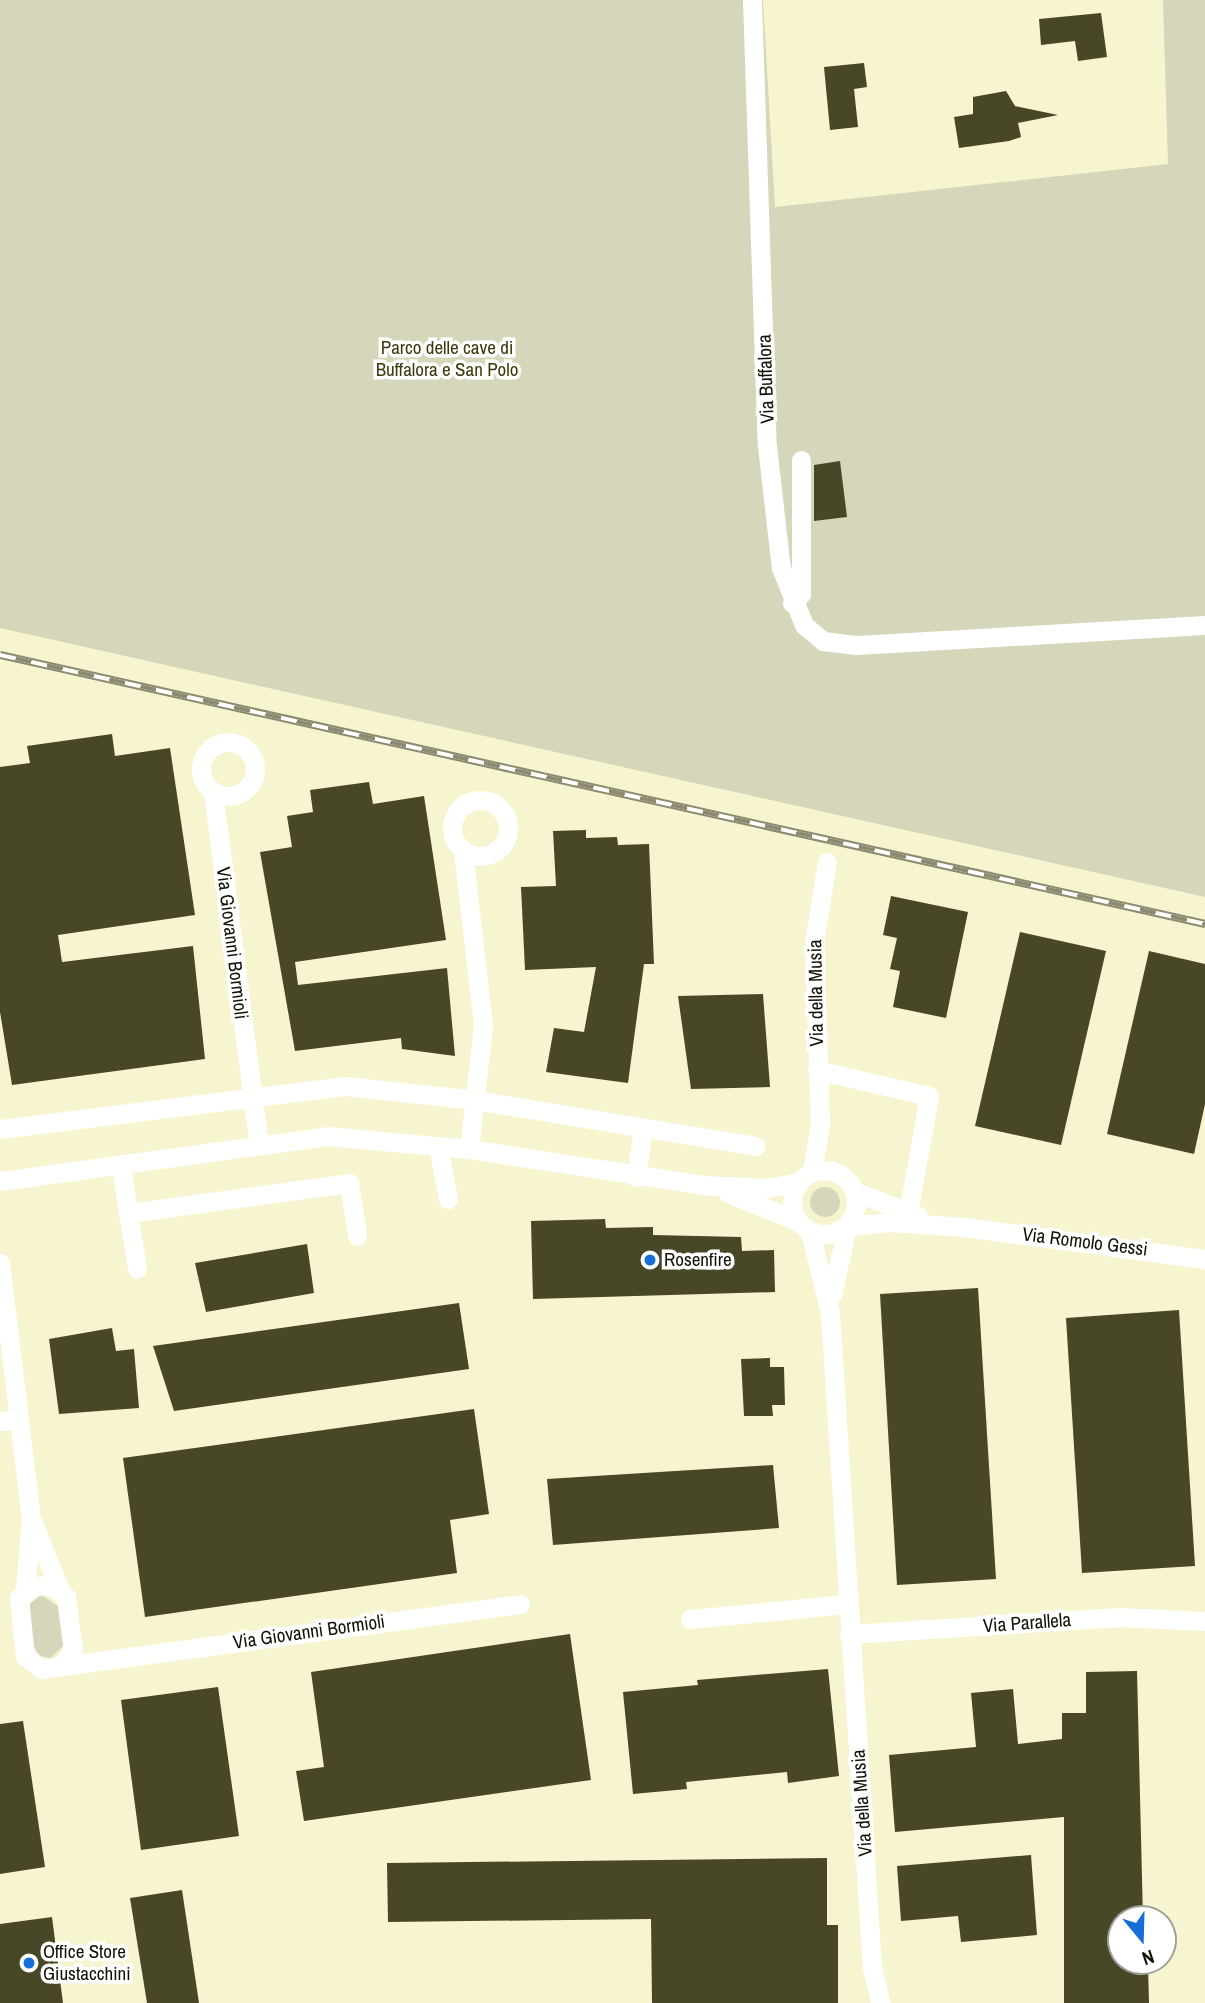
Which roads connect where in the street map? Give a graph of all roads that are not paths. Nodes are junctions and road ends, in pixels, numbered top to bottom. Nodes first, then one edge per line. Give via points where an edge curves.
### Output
1 (752, 0) edge
2 (801, 460) dead end
3 (792, 603) junction
4 (1205, 625) edge
5 (213, 792) dead end
6 (463, 852) dead end
7 (827, 862) dead end
8 (817, 1070) junction
9 (250, 1094) junction
10 (475, 1100) junction
11 (820, 1124) junction
12 (643, 1128) junction
13 (0, 1129) edge
14 (259, 1145) junction
15 (438, 1146) junction
16 (755, 1146) dead end
17 (469, 1149) junction
18 (121, 1164) junction
19 (837, 1172) junction
20 (636, 1177) junction
21 (805, 1177) junction
22 (0, 1181) edge
23 (703, 1185) junction
24 (855, 1192) junction
25 (448, 1199) dead end
26 (128, 1213) junction
27 (908, 1213) junction
28 (846, 1226) junction
29 (804, 1227) junction
30 (964, 1227) junction
31 (357, 1235) dead end
32 (1205, 1259) edge
33 (0, 1262) edge
34 (137, 1268) dead end
35 (830, 1313) junction
36 (9, 1420) edge
37 (31, 1519) junction
38 (60, 1590) junction
39 (25, 1591) junction
40 (520, 1604) dead end
41 (846, 1604) junction
42 (690, 1619) dead end
43 (1205, 1620) edge
44 (849, 1634) junction
45 (68, 1658) junction
46 (881, 2003) edge

1 - 3 street, Via Buffalora via 767,152 768,446 781,568
2 - 3 street via 801,594
3 - 4 street, Via Buffalora via 814,635 857,645
5 - 9 street, Via Giovanni Bormioli
6 - 10 street via 483,1025
7 - 8 street, Via della Musia via 814,942
8 - 11 street, Via della Musia
8 - 27 street via 929,1096
9 - 10 street via 346,1086
9 - 13 street
9 - 14 street, Via Giovanni Bormioli
10 - 12 street
10 - 17 street
11 - 19 street, Via della Musia
11 - 21 street, Via della Musia
12 - 16 street
12 - 20 street
14 - 15 street via 328,1136
14 - 18 street
15 - 17 street
15 - 25 street
17 - 20 street
18 - 22 street
18 - 26 street
19 - 21 street
19 - 24 street, Via della Musia
20 - 23 street
21 - 23 street via 766,1188
21 - 29 street, Via della Musia via 791,1201
23 - 29 street
24 - 27 street, Via Romolo Gessi
24 - 28 street, Via della Musia via 856,1210
26 - 31 street via 349,1183
26 - 34 street
27 - 30 street, Via Romolo Gessi
28 - 29 street via 829,1235
28 - 30 street, Via Romolo Gessi
28 - 35 street, Via della Musia
29 - 35 street, Via della Musia
30 - 32 street, Via Romolo Gessi
33 - 36 street, Via Giovanni Bormioli
35 - 41 street, Via della Musia
36 - 37 street, Via Giovanni Bormioli
37 - 38 street, Via Giovanni Bormioli
37 - 39 street, Via Giovanni Bormioli
38 - 39 street via 36,1586
38 - 45 street, Via Giovanni Bormioli
39 - 45 street, Via Giovanni Bormioli via 18,1607 25,1656 42,1669
40 - 45 street, Via Giovanni Bormioli via 98,1660
41 - 42 street
41 - 44 street, Via della Musia
43 - 44 street, Via Parallela via 1120,1617
44 - 46 street, Via della Musia via 872,1967

